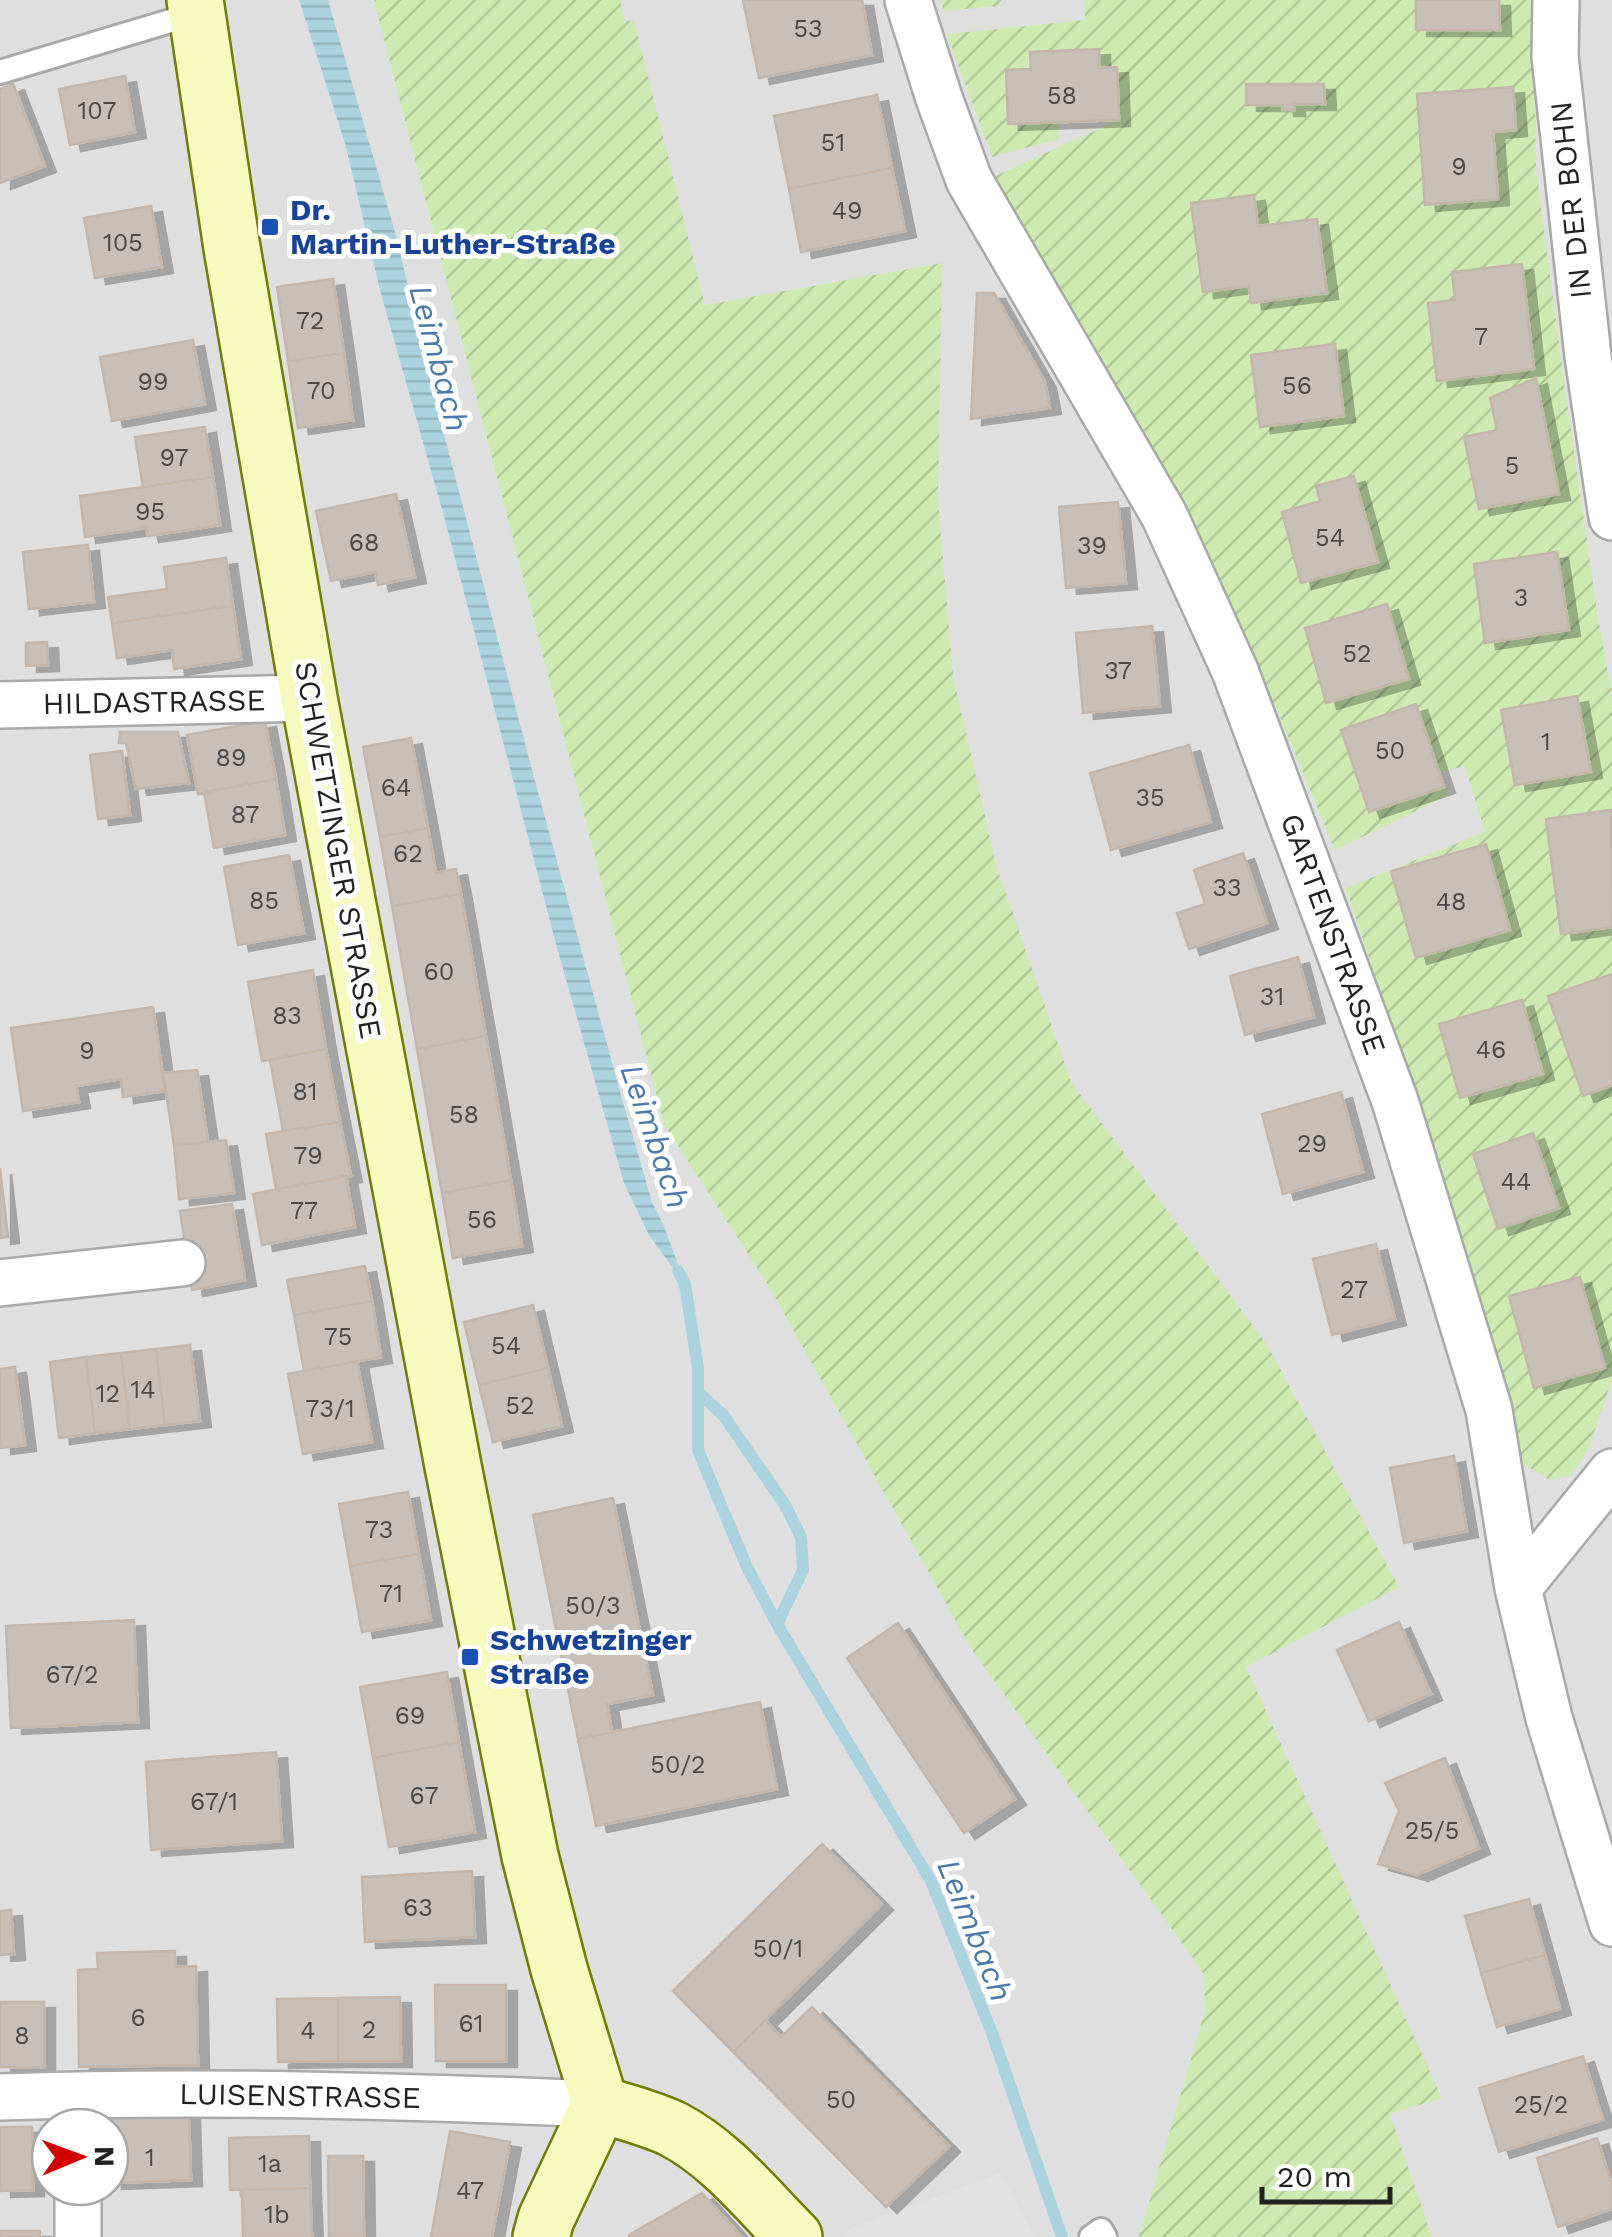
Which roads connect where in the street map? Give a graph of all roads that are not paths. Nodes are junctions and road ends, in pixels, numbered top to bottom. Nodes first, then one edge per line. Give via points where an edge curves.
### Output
1 (908, 0) edge
2 (1556, 0) edge
3 (196, 6) edge
4 (0, 72) edge
5 (1612, 517) edge
6 (309, 698) junction
7 (0, 706) edge
8 (182, 1263) dead end
9 (0, 1283) edge
10 (1612, 1472) edge
11 (1518, 1588) junction
12 (1612, 1923) edge
13 (0, 2098) edge
14 (600, 2104) junction
15 (55, 2107) edge
16 (130, 2109) edge
17 (78, 2207) edge
18 (78, 2237) edge
19 (541, 2237) edge
20 (794, 2237) edge

1 - 11 street, GARTENSTRASSE via 969,180 1164,516 1235,672 1395,1101 1488,1410
2 - 5 street, IN DER BOHN via 1555,56
3 - 4 lane
3 - 6 street, SCHWETZINGER STRASSE
6 - 7 street, HILDASTRASSE
6 - 14 street, SCHWETZINGER STRASSE via 530,1856
8 - 9 street
10 - 11 street
11 - 12 street, GARTENSTRASSE via 1549,1718
13 - 15 street, LUISENSTRASSE
14 - 16 street, LUISENSTRASSE via 389,2096
14 - 19 street
14 - 20 street via 695,2142
17 - 18 street

